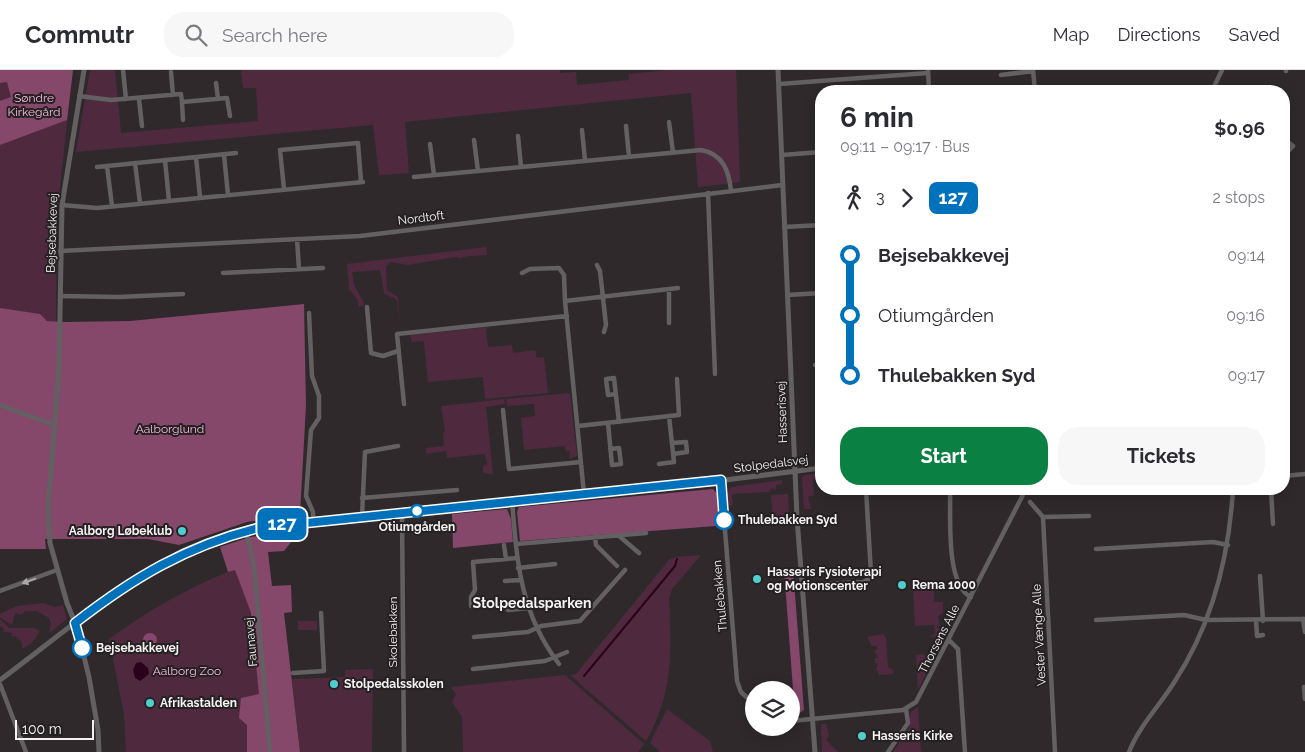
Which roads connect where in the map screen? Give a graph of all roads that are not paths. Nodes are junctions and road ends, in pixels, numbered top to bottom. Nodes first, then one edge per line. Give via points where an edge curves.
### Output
1 (84, 70) edge
2 (123, 70) edge
3 (778, 70) edge
4 (1033, 70) edge
5 (1222, 70) edge
6 (171, 72) dead end
7 (928, 72) edge
8 (1001, 75) dead end
9 (216, 83) dead end
10 (778, 84) junction
11 (929, 85) edge
12 (1034, 85) edge
13 (1215, 85) edge
14 (174, 95) junction
15 (79, 96) junction
16 (218, 98) junction
17 (139, 99) junction
18 (126, 100) junction
19 (182, 102) junction
20 (230, 116) dead end
21 (184, 120) dead end
22 (669, 122) dead end
23 (142, 126) dead end
24 (626, 126) dead end
25 (582, 130) dead end
26 (518, 136) dead end
27 (474, 140) dead end
28 (430, 144) dead end
29 (673, 152) junction
30 (815, 152) edge
31 (236, 153) dead end
32 (224, 155) junction
33 (782, 155) junction
34 (629, 156) junction
35 (196, 157) junction
36 (165, 160) junction
37 (585, 160) junction
38 (135, 163) junction
39 (108, 166) junction
40 (97, 167) dead end
41 (521, 167) junction
42 (478, 171) junction
43 (434, 175) junction
44 (414, 177) dead end
45 (782, 185) junction
46 (284, 189) junction
47 (731, 191) junction
48 (708, 193) junction
49 (228, 195) junction
50 (200, 197) junction
51 (169, 201) junction
52 (62, 204) junction
53 (140, 204) junction
54 (112, 206) junction
55 (815, 225) edge
56 (784, 227) junction
57 (297, 239) junction
58 (60, 251) junction
59 (597, 265) dead end
60 (323, 268) dead end
61 (299, 269) junction
62 (223, 273) dead end
63 (522, 273) dead end
64 (678, 288) dead end
65 (668, 290) junction
66 (815, 293) edge
67 (183, 294) dead end
68 (787, 295) junction
69 (60, 296) junction
70 (602, 297) junction
71 (566, 301) junction
72 (367, 307) dead end
73 (309, 314) dead end
74 (567, 316) junction
75 (670, 323) dead end
76 (604, 332) dead end
77 (398, 351) junction
78 (715, 374) dead end
79 (677, 379) dead end
80 (616, 394) dead end
81 (404, 404) dead end
82 (0, 405) edge
83 (503, 410) dead end
84 (669, 416) junction
85 (619, 422) junction
86 (608, 423) junction
87 (54, 425) junction
88 (578, 426) junction
89 (672, 443) junction
90 (398, 446) dead end
91 (610, 449) dead end
92 (673, 454) junction
93 (581, 462) junction
94 (659, 464) dead end
95 (815, 469) edge
96 (795, 472) junction
97 (1305, 474) edge
98 (1290, 475) edge
99 (721, 480) junction
100 (457, 490) dead end
101 (584, 494) junction
102 (866, 495) edge
103 (950, 495) edge
104 (1023, 495) edge
105 (1232, 495) edge
106 (1271, 495) edge
107 (362, 498) junction
108 (512, 501) junction
109 (1030, 502) dead end
110 (402, 512) junction
111 (362, 516) junction
112 (1089, 516) dead end
113 (1043, 517) junction
114 (313, 521) junction
115 (1273, 524) dead end
116 (246, 531) junction
117 (646, 533) dead end
118 (618, 534) junction
119 (595, 537) junction
120 (516, 544) junction
121 (504, 545) dead end
122 (1228, 545) junction
123 (1096, 549) dead end
124 (639, 554) dead end
125 (517, 558) junction
126 (506, 559) junction
127 (555, 564) dead end
128 (617, 566) dead end
129 (518, 568) junction
130 (57, 570) junction
131 (625, 570) dead end
132 (1260, 576) dead end
133 (520, 580) junction
134 (505, 582) dead end
135 (802, 585) junction
136 (0, 591) edge
137 (971, 597) junction
138 (528, 608) junction
139 (321, 613) dead end
140 (1304, 619) edge
141 (1096, 620) dead end
142 (1206, 620) junction
143 (1256, 620) junction
144 (1263, 621) junction
145 (75, 623) junction
146 (536, 628) junction
147 (1305, 632) edge
148 (1263, 635) dead end
149 (474, 637) dead end
150 (949, 640) junction
151 (567, 652) dead end
152 (553, 656) junction
153 (558, 664) dead end
154 (473, 669) dead end
155 (293, 673) dead end
156 (0, 680) edge
157 (0, 684) edge
158 (1304, 687) edge
159 (745, 696) edge
160 (1305, 699) edge
161 (906, 709) junction
162 (812, 719) junction
163 (800, 721) edge
164 (26, 752) edge
165 (99, 752) edge
166 (270, 752) edge
167 (404, 752) edge
168 (814, 752) edge
169 (888, 752) edge
170 (965, 752) edge
171 (1055, 752) edge
172 (1129, 752) edge

1 - 15 street, Bejsebakkevej
2 - 18 street
3 - 10 street, Hasserisvej
4 - 8 street
4 - 12 street
5 - 13 street
6 - 14 street
7 - 10 street
7 - 11 street
9 - 16 street
10 - 33 street, Hasserisvej
14 - 17 street
14 - 19 street via 182,94
15 - 18 street
15 - 52 street, Bejsebakkevej
16 - 19 street
16 - 20 street via 227,98
17 - 18 street
17 - 23 street
19 - 21 street
22 - 29 street
24 - 34 street
25 - 37 street
26 - 41 street
27 - 42 street
28 - 43 street
29 - 34 street
29 - 47 street via 701,150 714,154 727,169
30 - 33 street
31 - 32 street
32 - 35 street
32 - 49 street
33 - 45 street, Hasserisvej
34 - 37 street
35 - 36 street
35 - 50 street
36 - 38 street
36 - 51 street
37 - 41 street
38 - 39 street
38 - 53 street
39 - 40 street
39 - 54 street
41 - 42 street
42 - 43 street
43 - 44 street
45 - 47 street, Nordtoft
45 - 56 street, Hasserisvej
46 - 46 street via 362,182 358,143 280,150
46 - 49 street
47 - 48 street, Nordtoft
48 - 57 street, Nordtoft via 360,236
48 - 78 street
49 - 50 street
50 - 51 street
51 - 53 street
52 - 54 street via 90,208
52 - 58 street, Bejsebakkevej
53 - 54 street
55 - 56 street
56 - 68 street, Hasserisvej
57 - 58 street, Nordtoft
57 - 61 street
58 - 69 street, Bejsebakkevej
59 - 70 street
60 - 61 street
61 - 62 street
63 - 71 street via 559,268 564,275
64 - 65 street
65 - 70 street
65 - 75 street
66 - 68 street
67 - 69 street
68 - 96 street, Hasserisvej
69 - 87 street, Bejsebakkevej
70 - 71 street
70 - 76 street
71 - 74 street
72 - 77 street via 371,354 383,356
73 - 114 street via 312,376 319,396 319,418 311,430 306,496 314,512
74 - 77 street via 397,334
74 - 88 street
77 - 81 street
79 - 84 street via 679,415
80 - 85 street
82 - 87 street
83 - 93 street via 509,469
84 - 85 street
84 - 89 street
85 - 86 street
86 - 88 street
86 - 91 street
87 - 130 street, Bejsebakkevej via 48,507 50,543
88 - 93 street
89 - 92 street
89 - 92 street via 686,442 687,452
90 - 107 street via 365,452
92 - 94 street via 674,462
93 - 101 street
95 - 96 street, Stolpedalsvej
96 - 99 street, Stolpedalsvej
96 - 135 street, Hasserisvej
97 - 98 street
99 - 101 street, Stolpedalsvej
99 - 159 street, Thulebakken via 737,681
100 - 107 street
101 - 108 street, Stolpedalsvej
102 - 135 street via 869,579
103 - 137 street via 954,573 962,591
104 - 137 street, Thorsens Alle
105 - 122 street
106 - 115 street
107 - 111 street
108 - 110 street, Stolpedalsvej
108 - 120 street
109 - 113 street
110 - 111 street, Stolpedalsvej
110 - 167 street, Skolebakken
111 - 114 street, Stolpedalsvej
112 - 113 street
113 - 171 street, Vester Vænge Alle
114 - 116 street, Stolpedalsvej
116 - 145 street, Stolpedalsvej via 204,544 149,570
116 - 166 street, Faunavej via 254,566
117 - 118 street
118 - 119 street
118 - 124 street
119 - 120 street
119 - 128 street via 596,545
120 - 125 street
121 - 126 street
122 - 123 street via 1213,542
122 - 142 street
125 - 126 street
125 - 129 street
126 - 138 street via 473,562 475,590 471,606 502,604 508,610
127 - 129 street
129 - 133 street
130 -> 136 street
130 - 145 street, Bejsebakkevej
131 - 146 street via 580,621
132 - 144 street
133 - 134 street
133 - 138 street
135 - 162 street, Hasserisvej
137 - 150 street, Thorsens Alle
138 - 146 street
139 - 155 street via 324,671
140 - 144 street
140 - 147 street
141 - 142 street via 1184,615
142 - 143 street
142 - 172 street via 1175,682
143 - 144 street
143 - 148 street via 1257,636
145 - 156 street, Stolpedalsvej
145 - 165 street, Bejsebakkevej via 89,677
146 - 149 street via 528,632
146 - 152 street
150 - 161 street, Thorsens Alle via 921,696
150 - 170 street via 958,649
151 - 152 street
152 - 153 street
152 - 154 street via 545,661
157 - 164 street
158 - 160 street
161 - 162 street
161 - 169 street via 908,723
162 - 163 street
162 - 168 street, Hasserisvej

